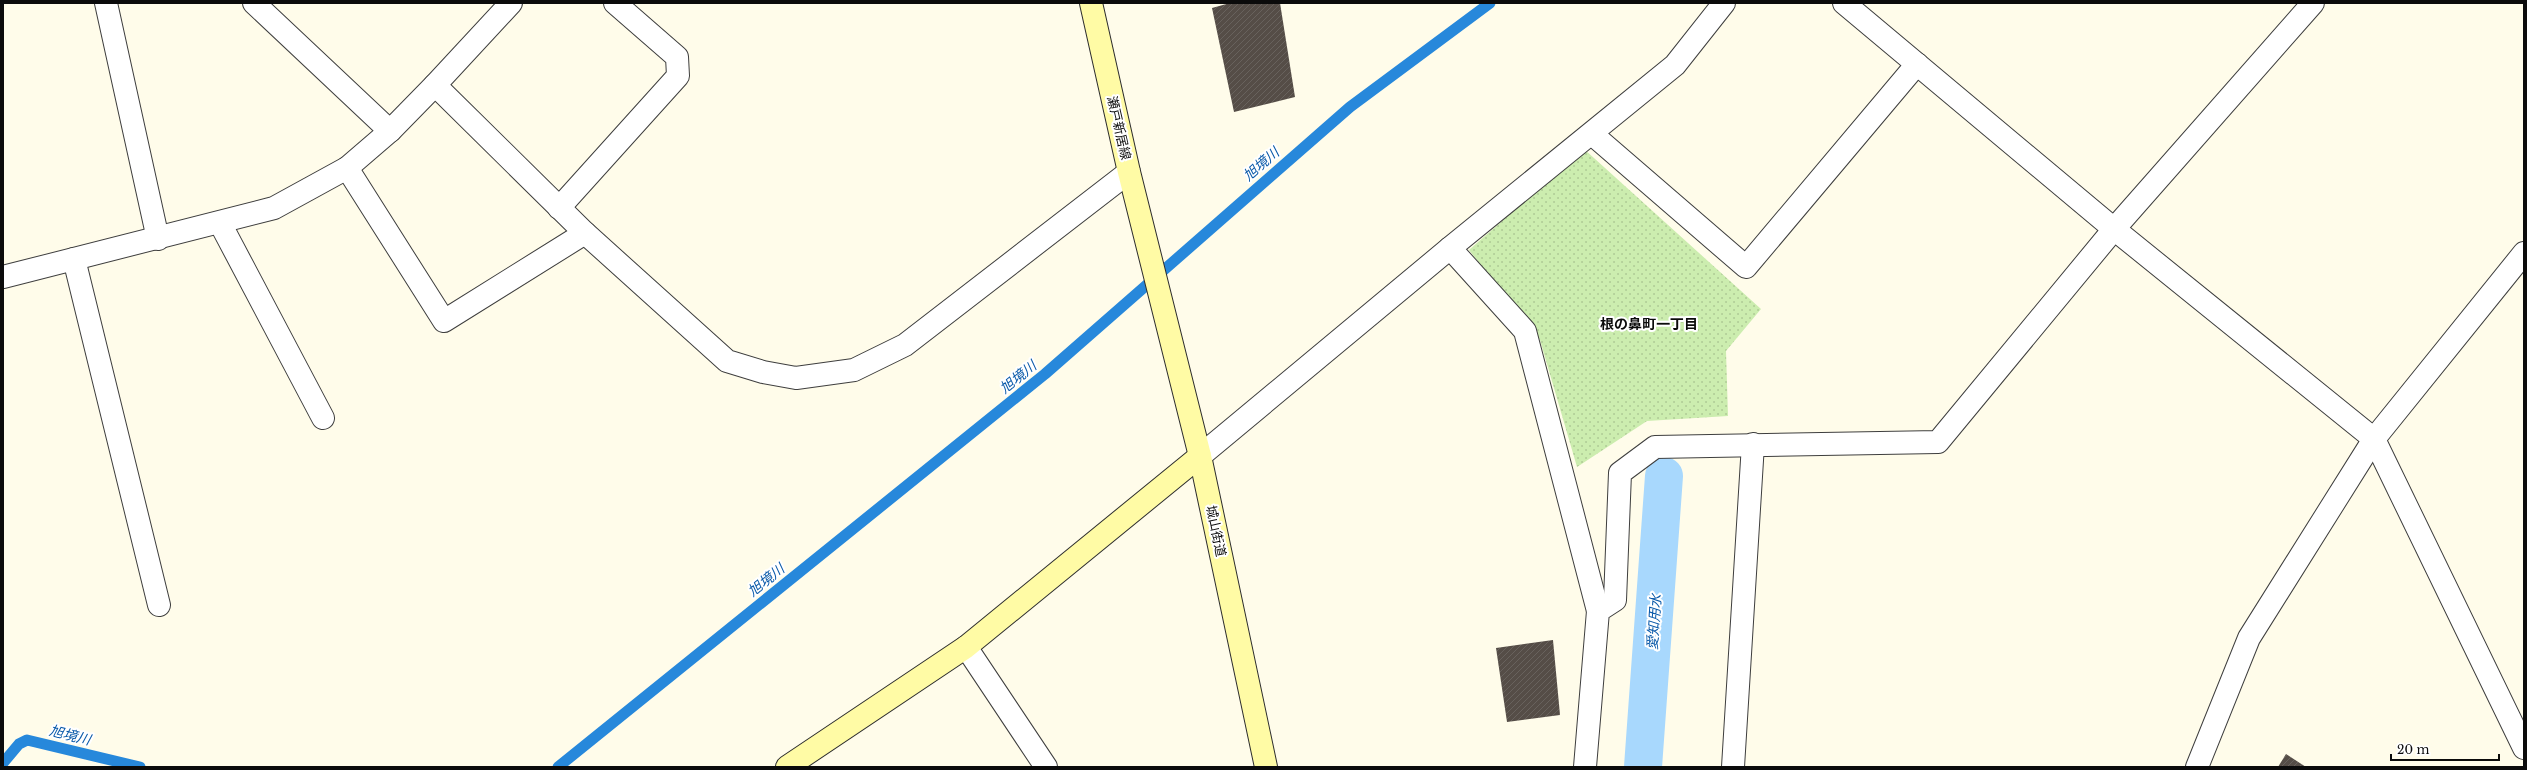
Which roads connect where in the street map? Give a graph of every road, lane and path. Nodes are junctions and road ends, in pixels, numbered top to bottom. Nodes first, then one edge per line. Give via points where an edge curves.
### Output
1 (106, 3) edge
2 (254, 3) edge
3 (511, 3) edge
4 (616, 3) edge
5 (1091, 3) edge
6 (1724, 3) edge
7 (1844, 3) edge
8 (2303, 7) edge
9 (1917, 64) junction
10 (435, 85) junction
11 (390, 131) junction
12 (1592, 134) junction
13 (347, 168) junction
14 (1129, 172) junction
15 (559, 208) junction
16 (220, 222) junction
17 (2114, 229) junction
18 (585, 233) junction
19 (158, 239) junction
20 (1450, 248) junction
21 (2524, 253) edge
22 (74, 259) junction
23 (3, 277) edge
24 (1160, 296) joint
25 (323, 418) dead end
26 (2374, 439) junction
27 (1753, 444) junction
28 (1200, 456) junction
29 (159, 605) dead end
30 (1598, 611) junction
31 (966, 647) junction
32 (2524, 748) edge
33 (1044, 766) edge
34 (787, 767) edge
35 (1266, 767) edge
36 (1585, 767) edge
37 (1733, 767) edge
38 (2197, 767) edge

1 - 19 street
2 - 11 street
3 - 10 street
4 - 15 street via 677,57 678,76
5 - 14 street, 瀬戸新居線
6 - 12 street via 1675,65
7 - 9 street
8 - 17 street
9 - 12 street via 1746,267
9 - 17 street
10 - 11 street
10 - 15 street
11 - 13 street
12 - 20 street
13 - 16 street via 274,208
13 - 18 street via 444,321
14 - 18 street via 905,345 854,370 796,378 763,372 727,361
14 - 24 street, 瀬戸新居線
15 - 18 street
16 - 19 street
16 - 25 street
17 - 26 street
17 - 27 street via 1938,442
19 - 22 street
20 - 28 street
20 - 30 street via 1525,331
21 - 26 street
22 - 23 street
22 - 29 street
24 - 28 street, 城山街道
26 - 32 street
26 - 38 street via 2249,638
27 - 30 street via 1654,447 1620,473 1615,600
27 - 37 street
28 - 31 street
28 - 35 street, 城山街道
30 - 36 street
31 - 33 street
31 - 34 street

